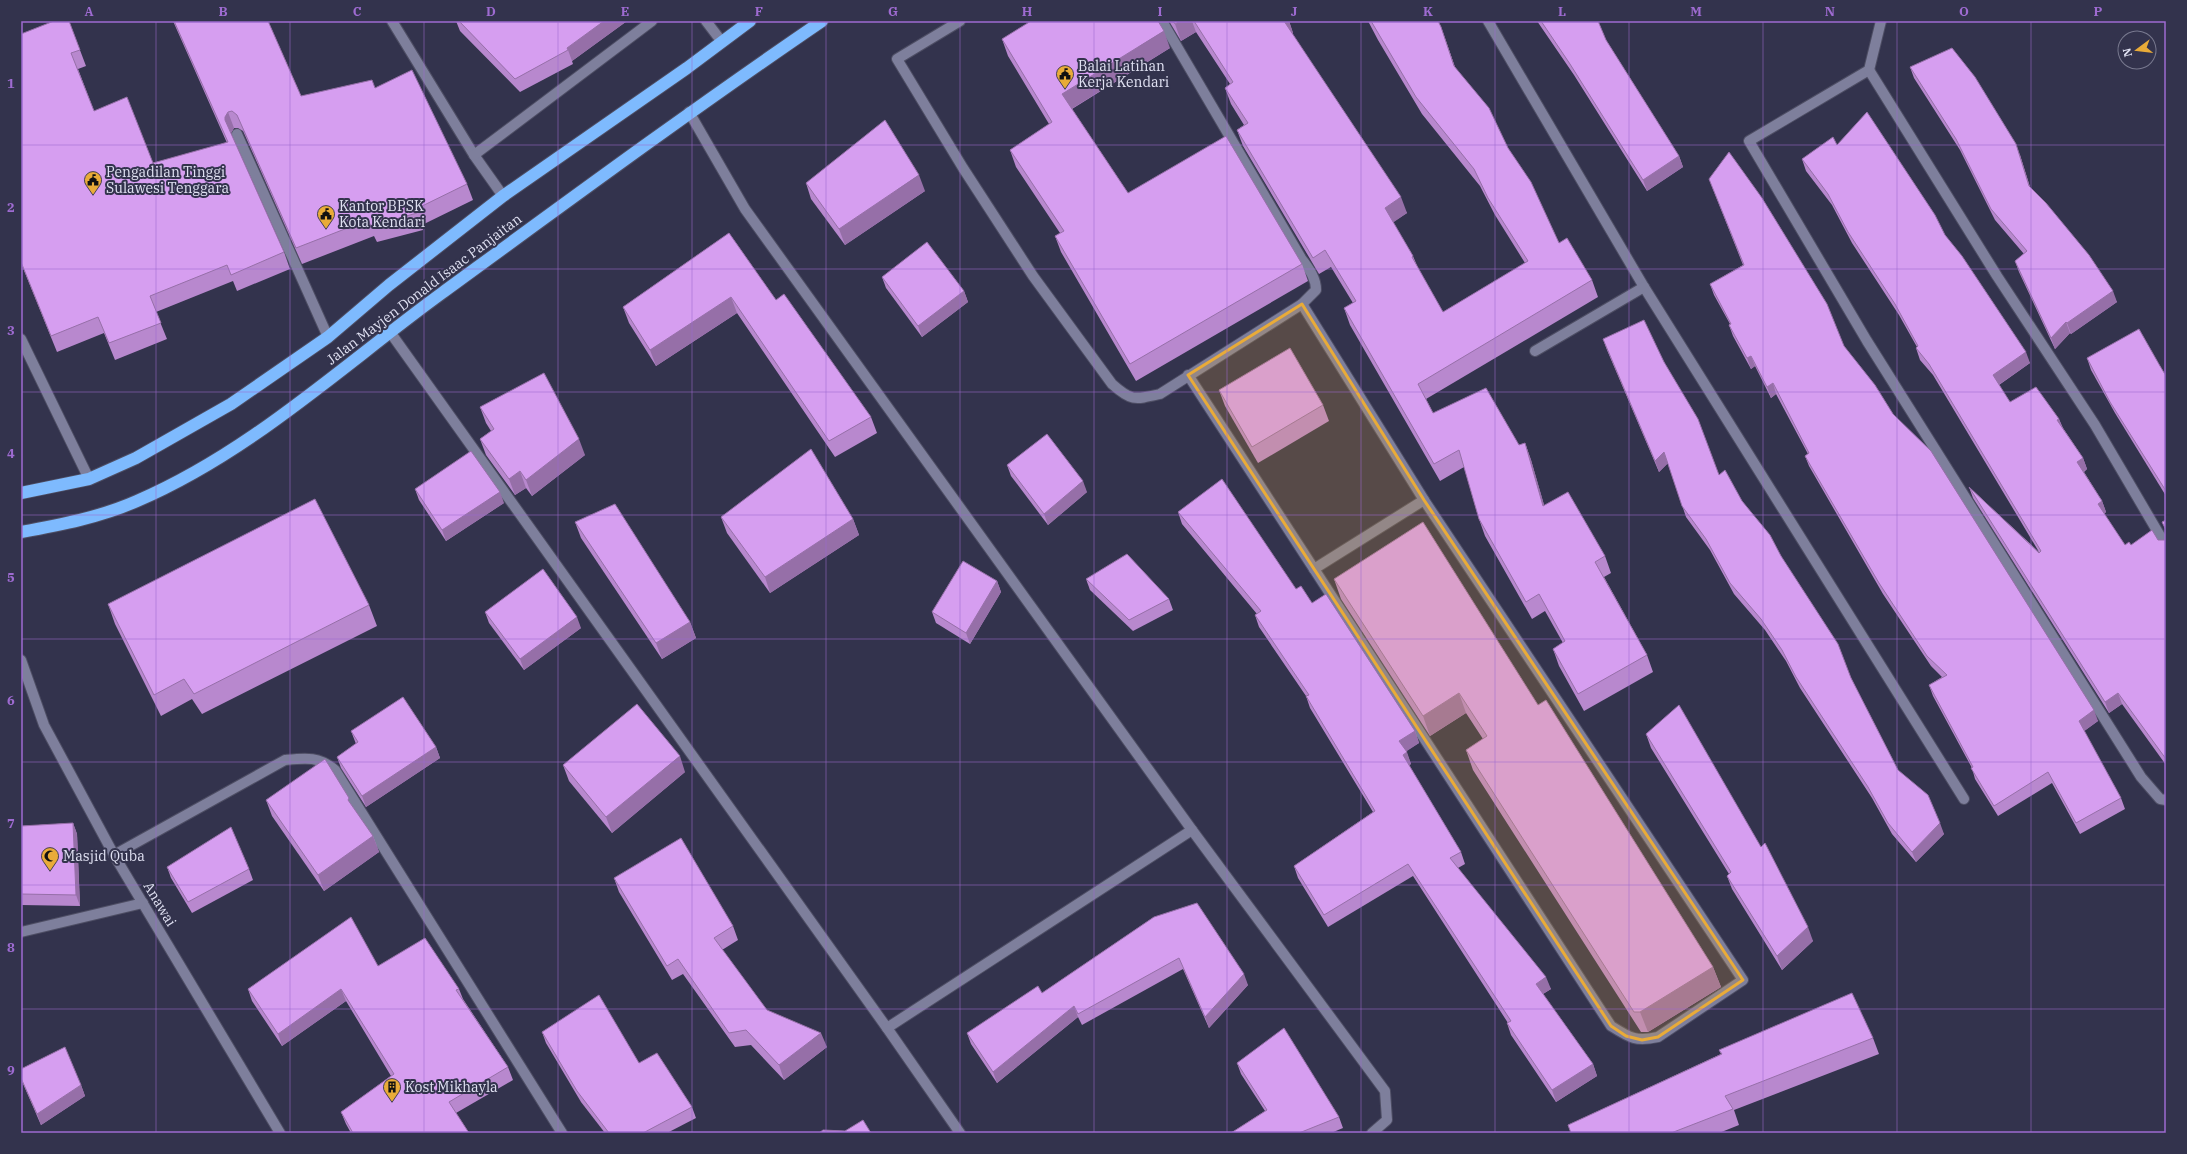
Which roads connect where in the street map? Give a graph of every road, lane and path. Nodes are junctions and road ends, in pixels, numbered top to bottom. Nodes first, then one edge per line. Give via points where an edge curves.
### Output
1 (392, 21) edge
2 (652, 21) edge
3 (706, 21) edge
4 (750, 21) edge
5 (822, 21) edge
6 (960, 21) edge
7 (1162, 21) edge
8 (1488, 21) edge
9 (1881, 21) edge
10 (722, 42) junction
11 (1869, 70) junction
12 (689, 112) junction
13 (237, 134) edge
14 (474, 155) junction
15 (503, 196) junction
16 (1644, 287) junction
17 (1302, 304) junction
18 (390, 332) junction
19 (328, 338) junction
20 (21, 339) edge
21 (1535, 351) dead end
22 (1188, 376) junction
23 (89, 479) junction
24 (21, 493) edge
25 (1424, 500) junction
26 (21, 532) edge
27 (2166, 546) edge
28 (1314, 569) junction
29 (21, 660) edge
30 (1964, 799) dead end
31 (2166, 800) edge
32 (1192, 830) junction
33 (114, 855) junction
34 (143, 903) junction
35 (21, 932) edge
36 (887, 1028) junction
37 (280, 1133) edge
38 (562, 1133) edge
39 (960, 1133) edge
40 (1372, 1133) edge

1 - 14 street
2 - 14 street
3 - 10 street
4 - 10 highway, Jalan Mayjen Donald Isaac Panjaitan
5 - 12 highway, Jalan Mayjen Donald Isaac Panjaitan
6 - 22 street via 897,59 967,175 1033,276 1112,384 1128,397 1143,398 1160,394
7 - 17 street via 1312,273 1316,290
8 - 16 street
9 - 11 street
10 - 15 highway, Jalan Mayjen Donald Isaac Panjaitan
11 - 27 street via 1996,276 2095,425
11 - 31 street via 1749,141 1867,341 2141,777 2160,799
12 - 18 highway, Jalan Mayjen Donald Isaac Panjaitan
12 - 32 street via 744,209
13 - 19 street
14 - 15 street
15 - 19 highway, Jalan Mayjen Donald Isaac Panjaitan via 389,285
16 - 21 street
16 - 30 street
17 - 22 street
17 - 25 street
18 - 26 highway, Jalan Mayjen Donald Isaac Panjaitan via 268,426 197,472 135,502 64,525
18 - 36 street
19 - 23 highway, Jalan Mayjen Donald Isaac Panjaitan via 231,404 136,458
20 - 23 street
22 - 28 street
23 - 24 highway, Jalan Mayjen Donald Isaac Panjaitan
25 - 28 street
25 - 28 street via 1743,980 1658,1037 1642,1040 1626,1036 1611,1026
29 - 33 street, Anawai via 44,725
32 - 36 street
32 - 40 street via 1385,1091 1387,1120
33 - 34 street, Anawai
33 - 38 street via 285,760 306,758 325,762 334,770
34 - 35 street
34 - 37 street, Anawai
36 - 39 street

